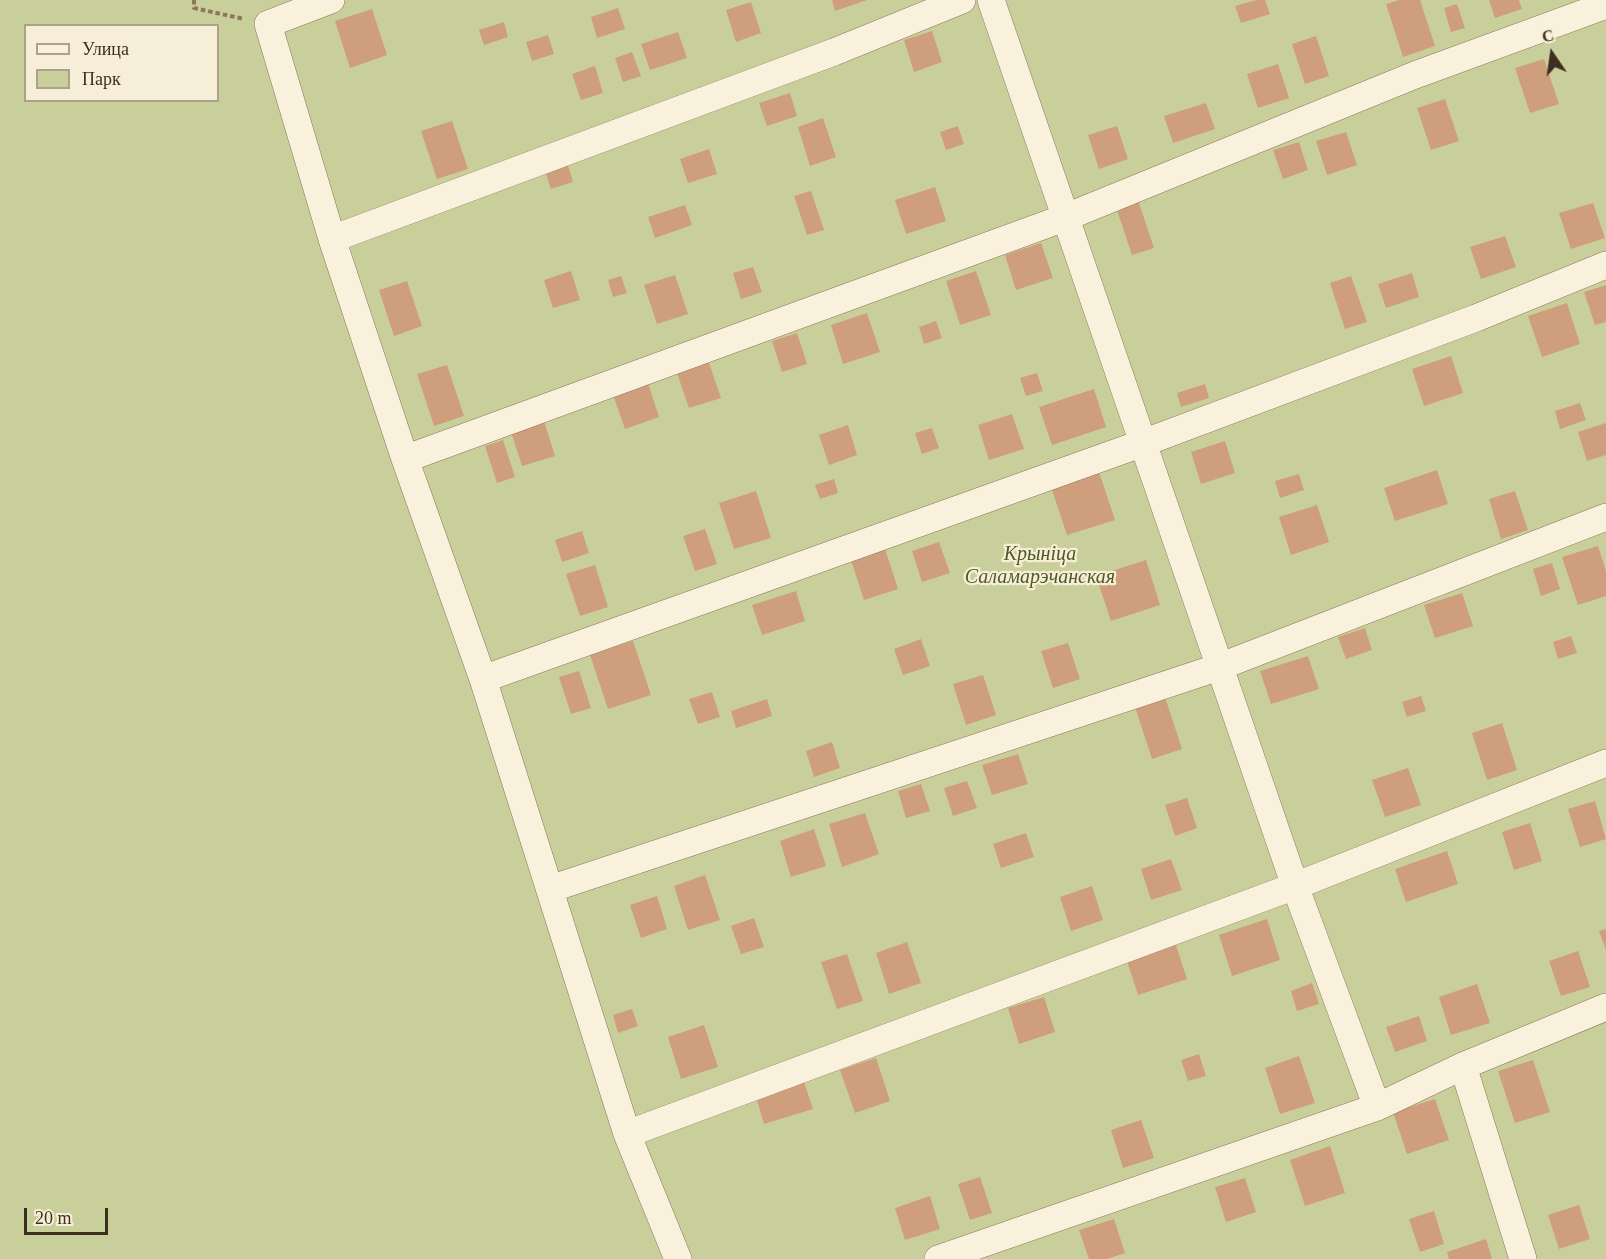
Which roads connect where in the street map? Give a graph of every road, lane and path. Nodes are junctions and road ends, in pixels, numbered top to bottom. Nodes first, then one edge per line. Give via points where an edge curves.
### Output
1 (194, 0) edge
2 (331, 0) edge
3 (962, 0) edge
4 (991, 0) edge
5 (1606, 5) edge
6 (268, 24) junction
7 (1064, 218) junction
8 (332, 239) junction
9 (1606, 264) edge
10 (1143, 443) junction
11 (405, 459) junction
12 (1606, 517) edge
13 (1219, 667) junction
14 (483, 679) junction
15 (1606, 763) edge
16 (1295, 886) junction
17 (550, 889) junction
18 (1606, 1007) edge
19 (1463, 1066) junction
20 (1377, 1107) junction
21 (627, 1134) junction
22 (678, 1259) edge
23 (938, 1259) edge
24 (1523, 1259) edge

1 - 6 path via 194,8
2 - 6 lane
3 - 8 lane via 834,52
4 - 7 lane
5 - 7 lane via 1415,75
6 - 8 lane
7 - 10 lane
7 - 11 lane
8 - 11 lane
9 - 10 lane via 1476,318
10 - 13 lane
10 - 14 lane
11 - 14 lane
12 - 13 lane
13 - 16 lane
13 - 17 lane
14 - 17 lane
15 - 16 lane
16 - 20 lane
16 - 21 lane
17 - 21 lane
18 - 19 lane
19 - 20 lane
19 - 24 lane
20 - 23 lane
21 - 22 lane

